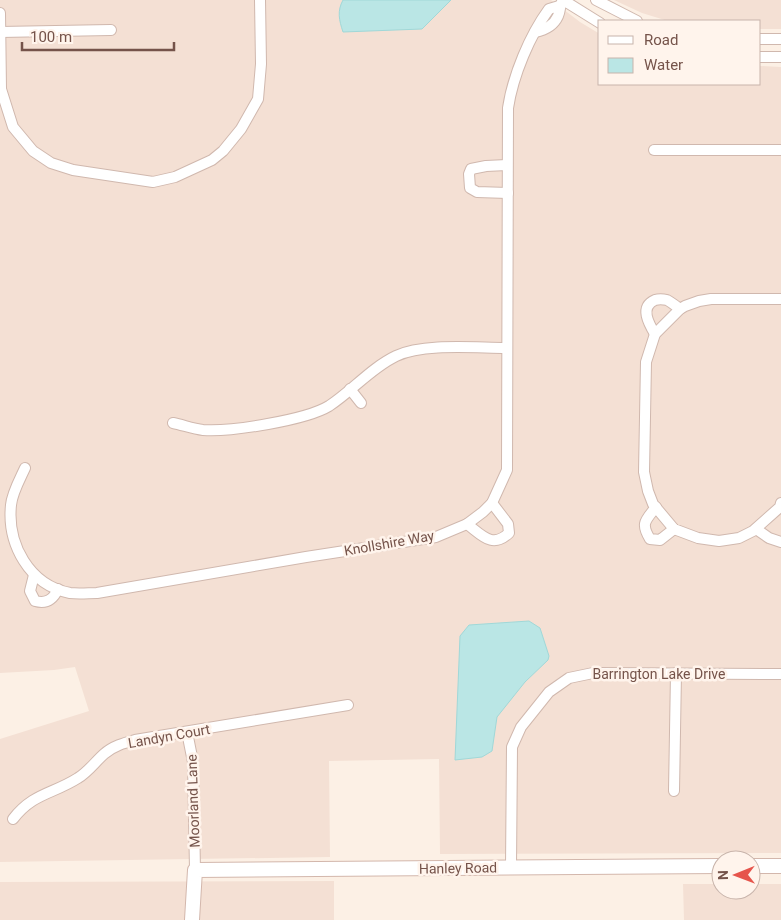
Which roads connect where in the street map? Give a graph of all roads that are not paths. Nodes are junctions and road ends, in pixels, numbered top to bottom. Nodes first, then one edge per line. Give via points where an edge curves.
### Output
1 (260, 0) edge
2 (596, 0) edge
3 (561, 3) edge
4 (0, 13) edge
5 (635, 20) edge
6 (598, 22) edge
7 (111, 30) dead end
8 (0, 32) edge
9 (761, 38) edge
10 (781, 39) edge
11 (761, 57) edge
12 (781, 57) edge
13 (654, 150) dead end
14 (781, 150) edge
15 (507, 165) junction
16 (508, 193) junction
17 (781, 299) edge
18 (680, 309) junction
19 (655, 334) junction
20 (506, 348) junction
21 (350, 389) junction
22 (361, 403) dead end
23 (174, 423) dead end
24 (25, 468) dead end
25 (492, 503) junction
26 (780, 506) edge
27 (656, 507) junction
28 (467, 524) junction
29 (756, 528) junction
30 (674, 529) junction
31 (781, 542) edge
32 (34, 575) junction
33 (58, 590) junction
34 (676, 673) junction
35 (781, 674) edge
36 (348, 705) dead end
37 (188, 732) junction
38 (674, 791) dead end
39 (13, 819) dead end
40 (711, 866) edge
41 (761, 866) edge
42 (781, 866) edge
43 (511, 867) junction
44 (195, 870) junction
45 (192, 920) edge

1 - 8 street via 258,99 241,130 212,160 153,182 73,170 51,163 33,151 13,127 2,89
2 - 5 street
3 - 6 street
3 - 15 street, Knollshire Way via 558,16 547,30 535,32 528,44 510,95
4 - 8 street
7 - 8 street
9 - 10 street
11 - 12 street
13 - 14 street
15 - 16 street, Knollshire Way
15 - 16 street via 478,167 471,169 469,174 470,188 477,192
16 - 20 street, Knollshire Way
17 - 18 street via 699,301
18 - 19 street
18 - 19 street via 666,300 657,299 651,303 646,309
19 - 27 street via 646,362 644,472
20 - 21 street via 422,349 397,356
20 - 25 street, Knollshire Way via 507,470
21 - 22 street
21 - 23 street via 328,406 304,417 225,431 201,430
24 - 32 street, Knollshire Way via 11,504 12,530 18,552
25 - 28 street, Knollshire Way
25 - 28 street via 508,524 509,533 502,540 484,538
26 - 29 street
27 - 30 street
27 - 30 street via 644,525 650,539 660,540
28 - 33 street, Knollshire Way via 436,537 97,594
29 - 30 street via 739,538 719,541 698,538
29 - 31 street
32 - 33 street, Knollshire Way
32 - 33 street via 30,592 35,601 50,600
34 - 35 street, Barrington Lake Drive
34 - 38 street
34 - 43 street, Barrington Lake Drive via 593,673 569,678 550,692 522,727 512,747
36 - 37 street, Landyn Court
37 - 39 street, Landyn Court via 117,745 80,777 30,801
37 - 44 street, Moorland Lane via 193,771
40 - 43 street, Hanley Road
41 - 42 street
43 - 44 street, Hanley Road
44 - 45 street

